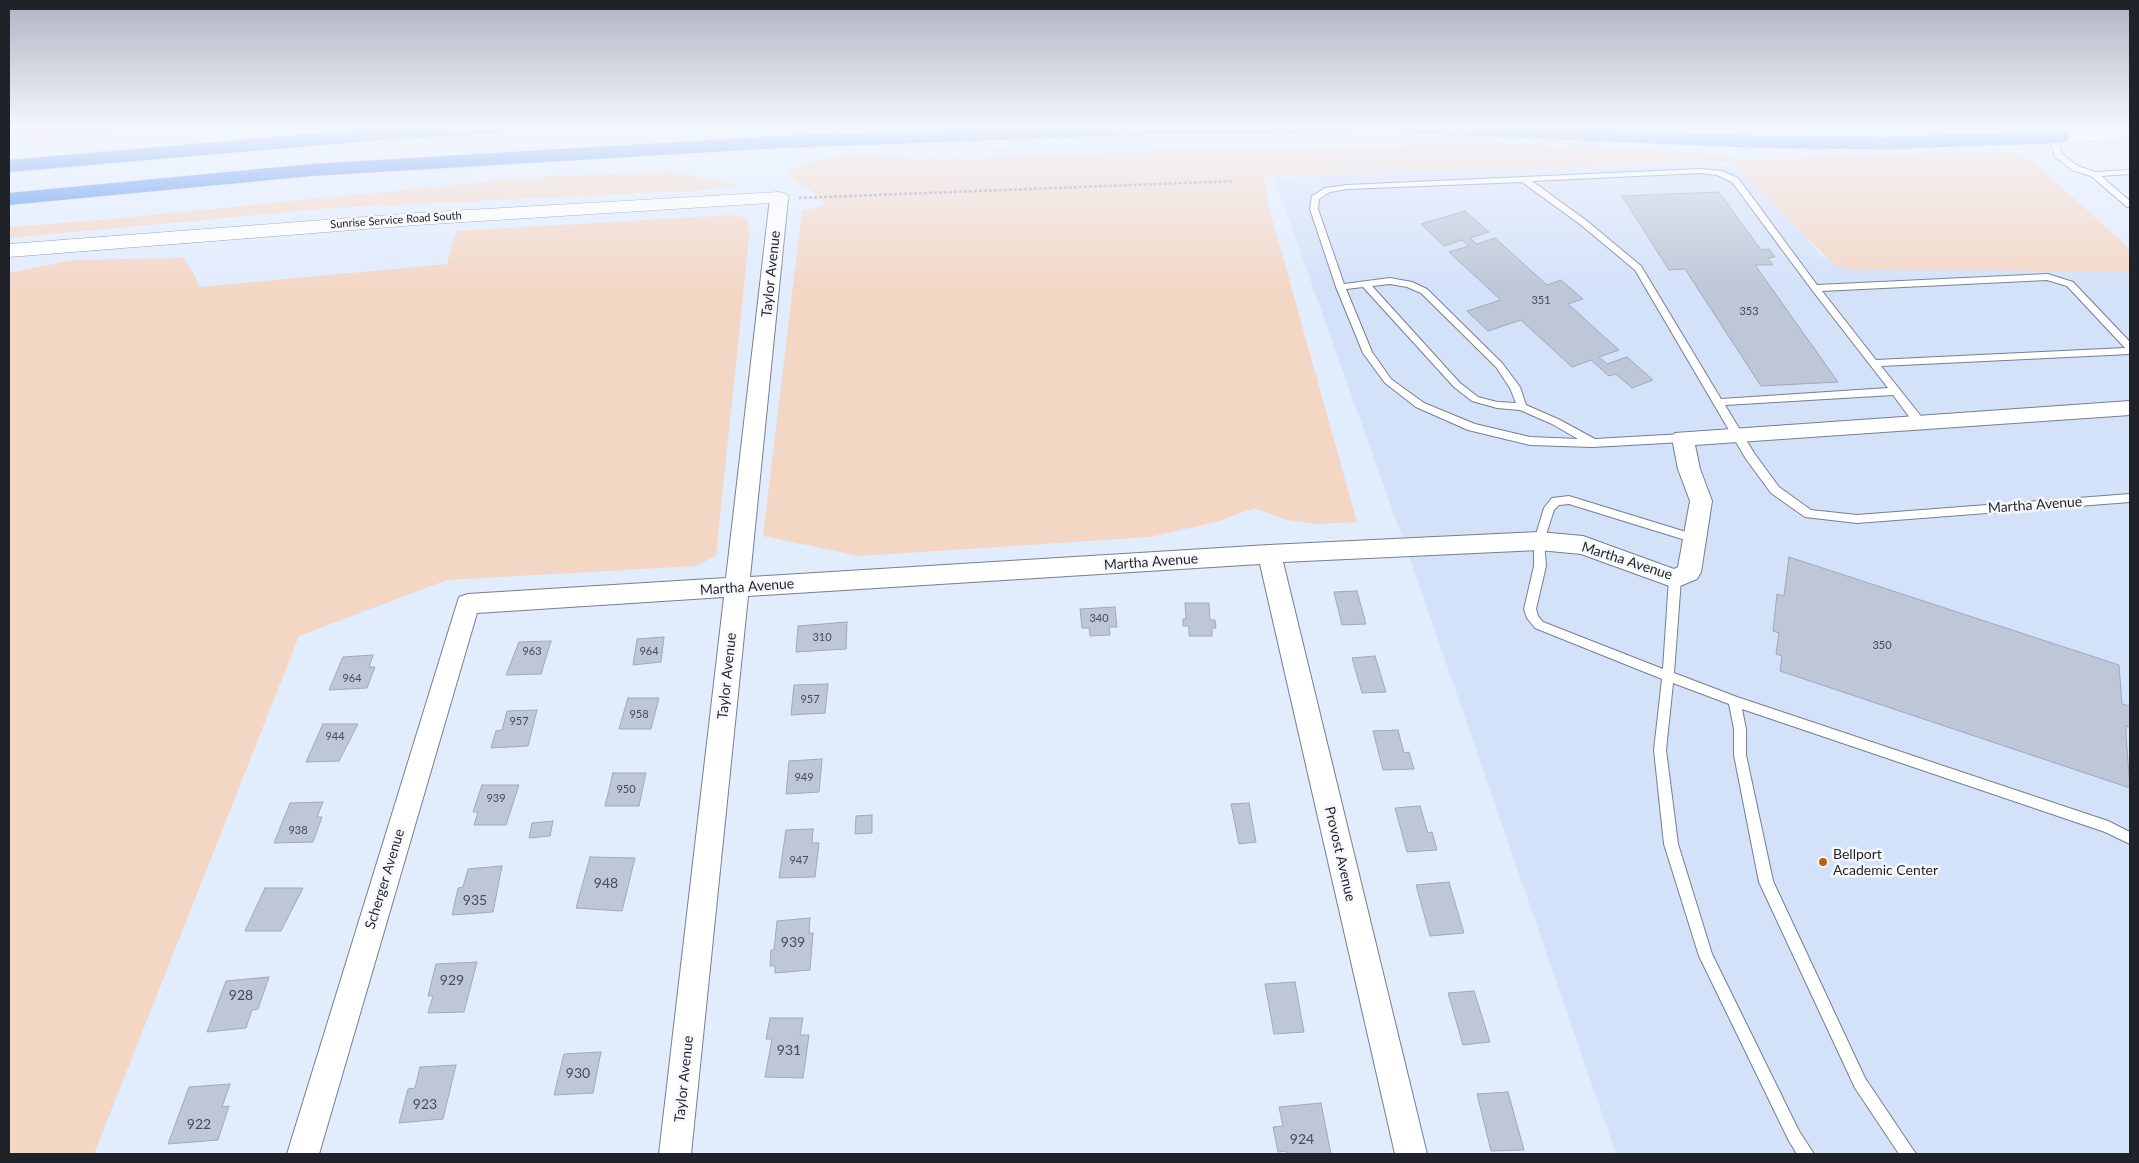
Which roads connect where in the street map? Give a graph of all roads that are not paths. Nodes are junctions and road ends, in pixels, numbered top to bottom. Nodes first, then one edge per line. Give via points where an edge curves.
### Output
1 (199, 181) edge
2 (1483, 181) edge
3 (1527, 181) edge
4 (1736, 181) edge
5 (2102, 181) edge
6 (779, 198) joint
7 (9, 199) edge
8 (2130, 205) edge
9 (9, 252) edge
10 (1366, 285) junction
11 (1341, 287) junction
12 (1815, 288) junction
13 (2130, 349) edge
14 (1872, 362) junction
15 (1895, 392) junction
16 (1720, 402) junction
17 (1522, 407) junction
18 (2130, 408) edge
19 (1920, 423) junction
20 (1739, 434) junction
21 (1683, 438) junction
22 (1593, 443) junction
23 (2130, 498) edge
24 (1695, 539) junction
25 (1539, 541) junction
26 (1269, 554) junction
27 (1675, 578) junction
28 (737, 588) junction
29 (468, 604) joint
30 (1668, 676) junction
31 (1735, 701) junction
32 (2130, 838) edge
33 (303, 1154) edge
34 (675, 1154) edge
35 (1411, 1154) edge
36 (1806, 1154) edge
37 (1908, 1154) edge

1 - 7 highway
2 - 11 lane via 1328,190 1315,198 1314,209
3 - 16 lane, Martha Avenue via 1638,268
4 - 12 lane
5 - 8 lane
6 - 9 street, Sunrise Service Road South via 416,219
6 - 28 street, Taylor Avenue
10 - 11 lane
10 - 17 lane via 1456,385 1475,399
10 - 17 lane via 1390,281 1409,284 1424,292 1499,365 1515,387
11 - 22 lane via 1368,352 1388,381 1420,405 1472,427 1530,441
12 - 13 lane via 2048,277 2070,284
12 - 14 lane
13 - 14 lane
14 - 15 lane
15 - 16 lane
15 - 19 lane
16 - 20 lane, Martha Avenue
17 - 22 lane
18 - 19 street
19 - 20 street
20 - 21 street
20 - 23 lane, Martha Avenue via 1750,456 1775,490 1810,514 1857,519
21 - 22 lane
21 - 24 street, Martha Avenue via 1689,469 1701,501
24 - 25 lane via 1569,500 1556,501 1549,508
24 - 27 street, Martha Avenue via 1689,572
25 - 26 street, Martha Avenue
25 - 27 street, Martha Avenue via 1584,545
25 - 30 lane via 1540,566 1530,609 1532,618 1539,625
26 - 28 street, Martha Avenue
26 - 35 street, Provost Avenue
27 - 30 lane
28 - 29 street, Martha Avenue
28 - 34 street, Taylor Avenue
29 - 33 street, Scherger Avenue
30 - 31 lane
30 - 36 lane via 1660,750 1671,844 1706,956 1794,1136
31 - 32 lane via 2108,826
31 - 37 lane via 1740,755 1766,882 1860,1083

